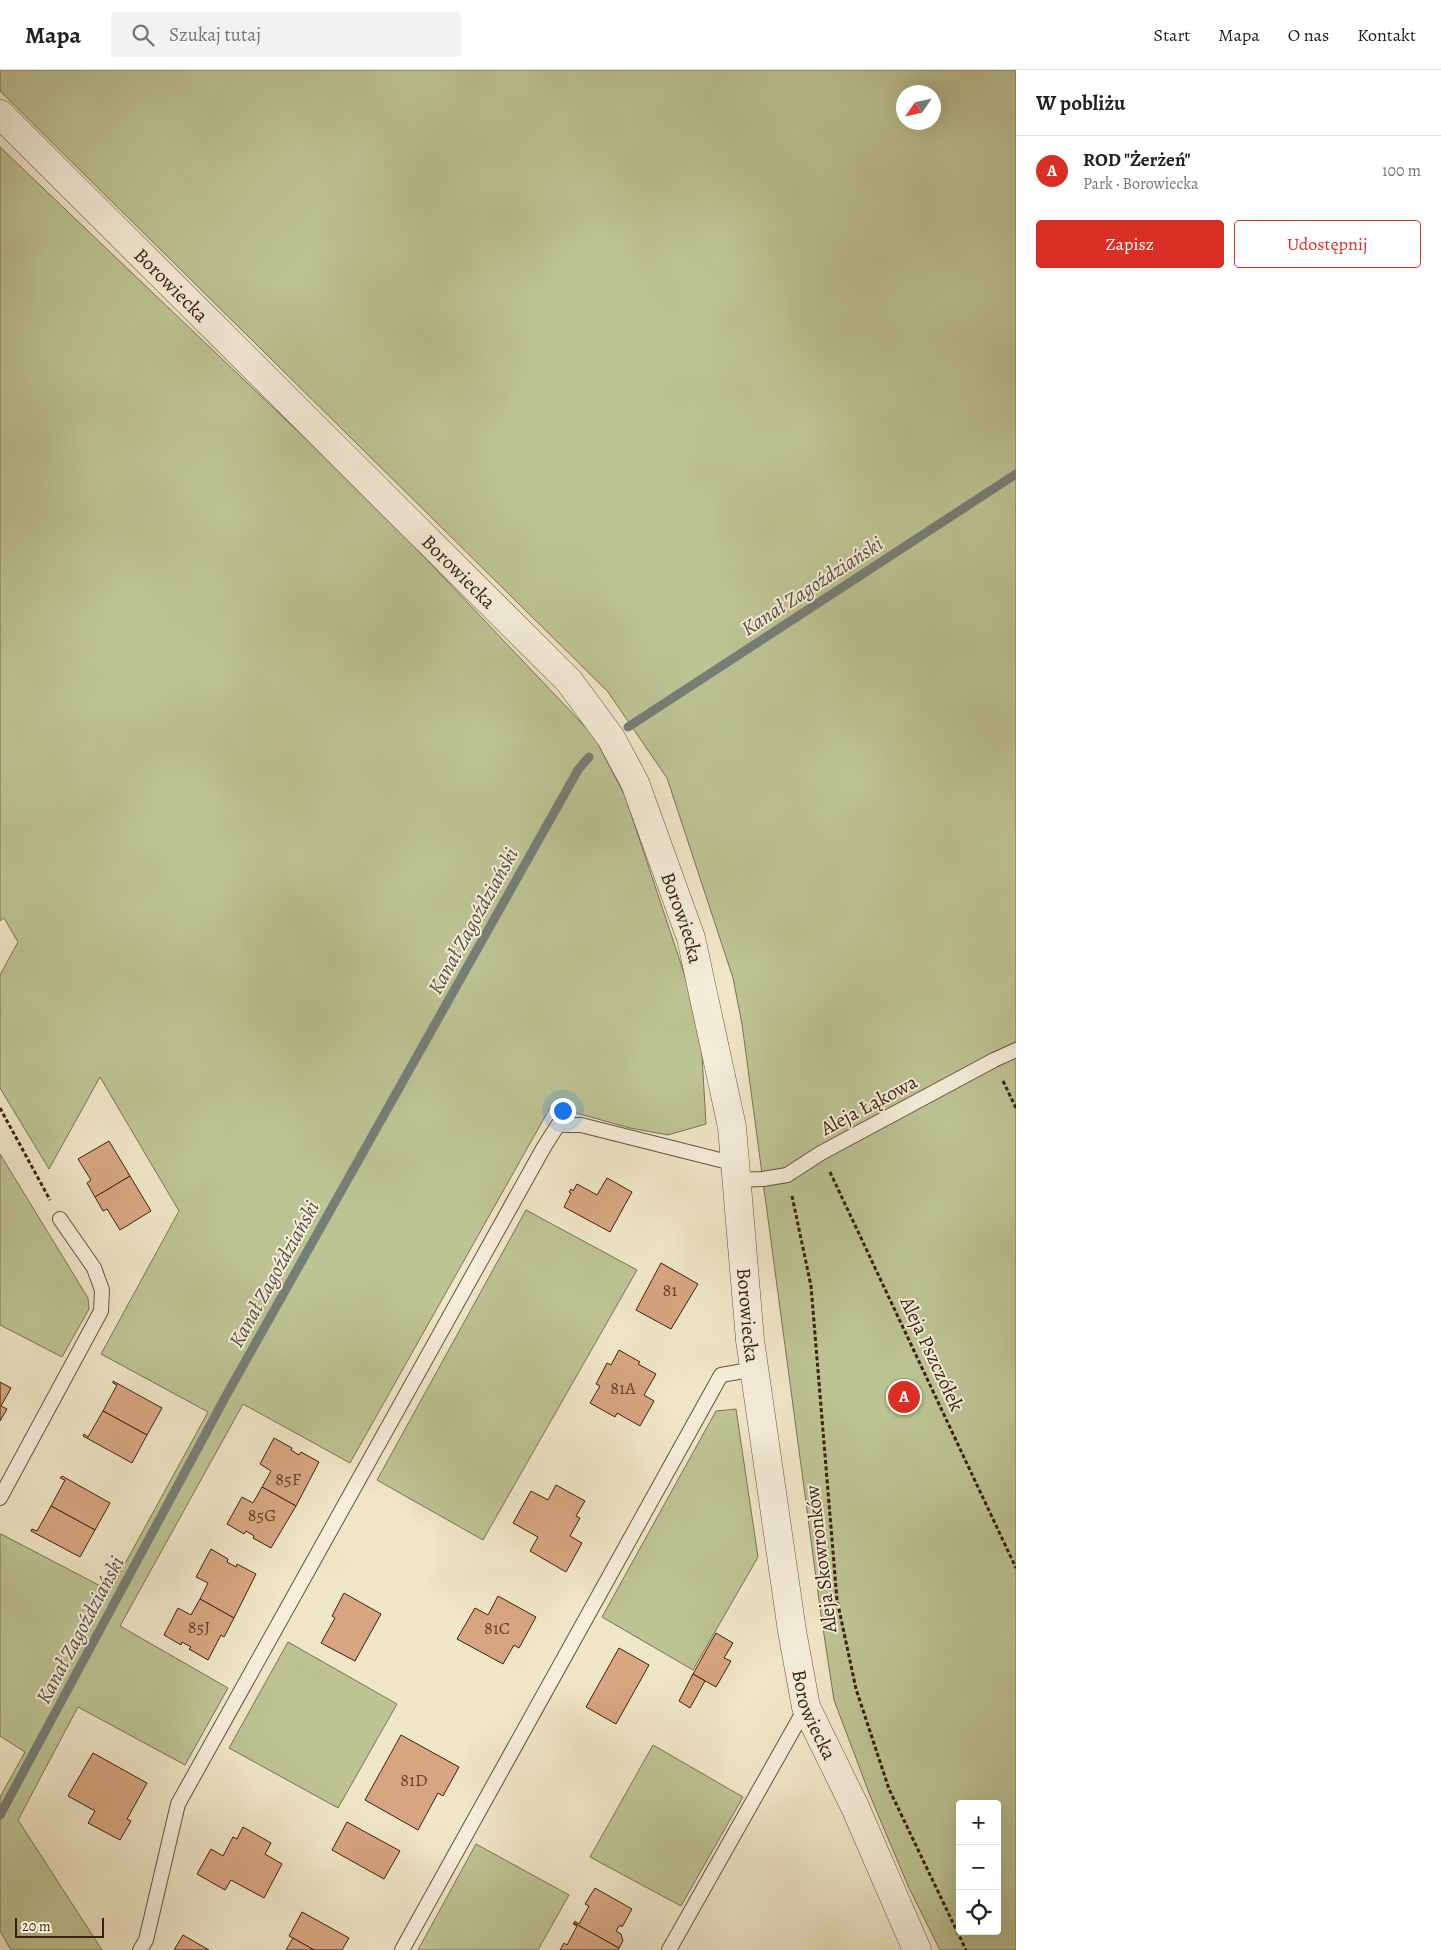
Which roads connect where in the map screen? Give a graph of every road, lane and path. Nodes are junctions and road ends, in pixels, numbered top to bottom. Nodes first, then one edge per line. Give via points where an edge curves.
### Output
1 (0, 114) edge
2 (1016, 1050) edge
3 (994, 1060) junction
4 (0, 1108) edge
5 (1016, 1108) edge
6 (822, 1153) junction
7 (736, 1172) junction
8 (788, 1175) junction
9 (60, 1219) joint
10 (755, 1369) junction
11 (0, 1498) edge
12 (1016, 1568) edge
13 (806, 1707) junction
14 (140, 1950) edge
15 (402, 1950) edge
16 (669, 1950) edge
17 (917, 1950) edge
18 (966, 1950) edge

1 - 7 street, Borowiecka via 569,681 611,738 636,783 691,938 732,1127
2 - 3 lane, Aleja Łąkowa
3 - 5 path
3 - 6 lane, Aleja Łąkowa
4 - 9 path
6 - 8 lane, Aleja Łąkowa
6 - 12 path, Aleja Pszczółek
7 - 8 lane, Aleja Łąkowa via 763,1179
7 - 10 street, Borowiecka
7 - 14 lane, Aleja Łąkowa via 581,1125 558,1125 178,1804 146,1940
8 - 18 path, Aleja Skowronków via 810,1286 837,1600 856,1688 889,1789
9 - 11 lane via 94,1268 102,1290 101,1311
10 - 13 street, Borowiecka via 792,1631
10 - 15 lane via 721,1374
13 - 16 lane
13 - 17 street, Borowiecka via 855,1807

